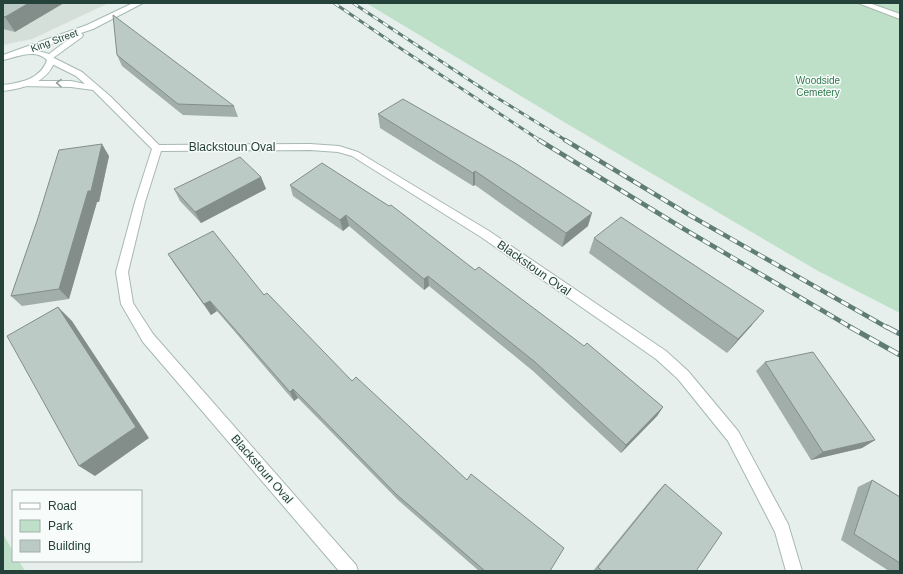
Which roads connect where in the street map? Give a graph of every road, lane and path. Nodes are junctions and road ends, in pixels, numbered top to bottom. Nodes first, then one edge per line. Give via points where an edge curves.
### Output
1 (139, 3) edge
2 (862, 3) edge
3 (900, 17) edge
4 (90, 27) junction
5 (18, 53) junction
6 (5, 56) edge
7 (50, 59) junction
8 (23, 84) junction
9 (12, 87) junction
10 (3, 88) edge
11 (94, 88) junction
12 (3, 94) edge
13 (157, 148) junction
14 (350, 571) edge
15 (794, 571) edge

1 - 4 street, King Street
2 - 3 street
4 - 5 street, King Street
4 - 7 street, King Street
5 - 6 street
5 - 7 street via 37,52
7 - 8 street, King Street via 50,66 45,73
7 - 11 street via 79,74
8 - 9 street
11 -> 8 street via 72,84
9 - 10 street
9 - 12 street
11 - 13 street
13 - 14 street, Blackstoun Oval via 122,272 127,304 148,338
13 - 15 street, Blackstoun Oval via 310,146 339,149 355,154 486,234 661,355 683,375 733,436 782,530

